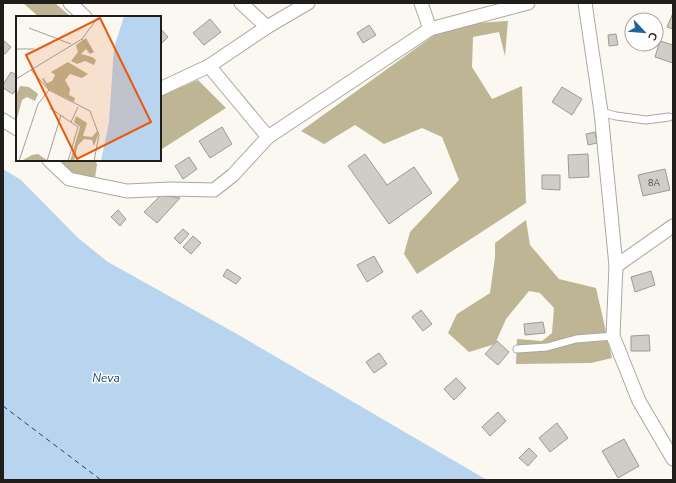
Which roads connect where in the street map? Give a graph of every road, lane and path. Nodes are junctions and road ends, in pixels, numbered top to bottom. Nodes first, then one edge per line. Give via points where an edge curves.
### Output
1 (70, 3) edge
2 (241, 3) edge
3 (308, 3) edge
4 (421, 3) edge
5 (528, 3) edge
6 (585, 3) edge
7 (84, 16) edge
8 (267, 27) junction
9 (430, 29) junction
10 (209, 66) junction
11 (161, 90) edge
12 (601, 112) junction
13 (669, 117) dead end
14 (3, 120) edge
15 (16, 128) edge
16 (268, 137) junction
17 (50, 161) edge
18 (673, 226) edge
19 (616, 266) junction
20 (613, 336) junction
21 (517, 349) dead end
22 (673, 459) edge

1 - 7 street
2 - 8 street
3 - 8 street
4 - 9 street
5 - 9 street
6 - 12 street
8 - 10 street
9 - 16 street
10 - 11 street
10 - 16 street
12 - 13 lane via 646,120
12 - 19 street
14 - 15 street
16 - 17 street via 233,175 214,190 127,191 69,179
18 - 19 street
19 - 20 street
20 - 21 lane via 576,339 547,347
20 - 22 street via 639,401

